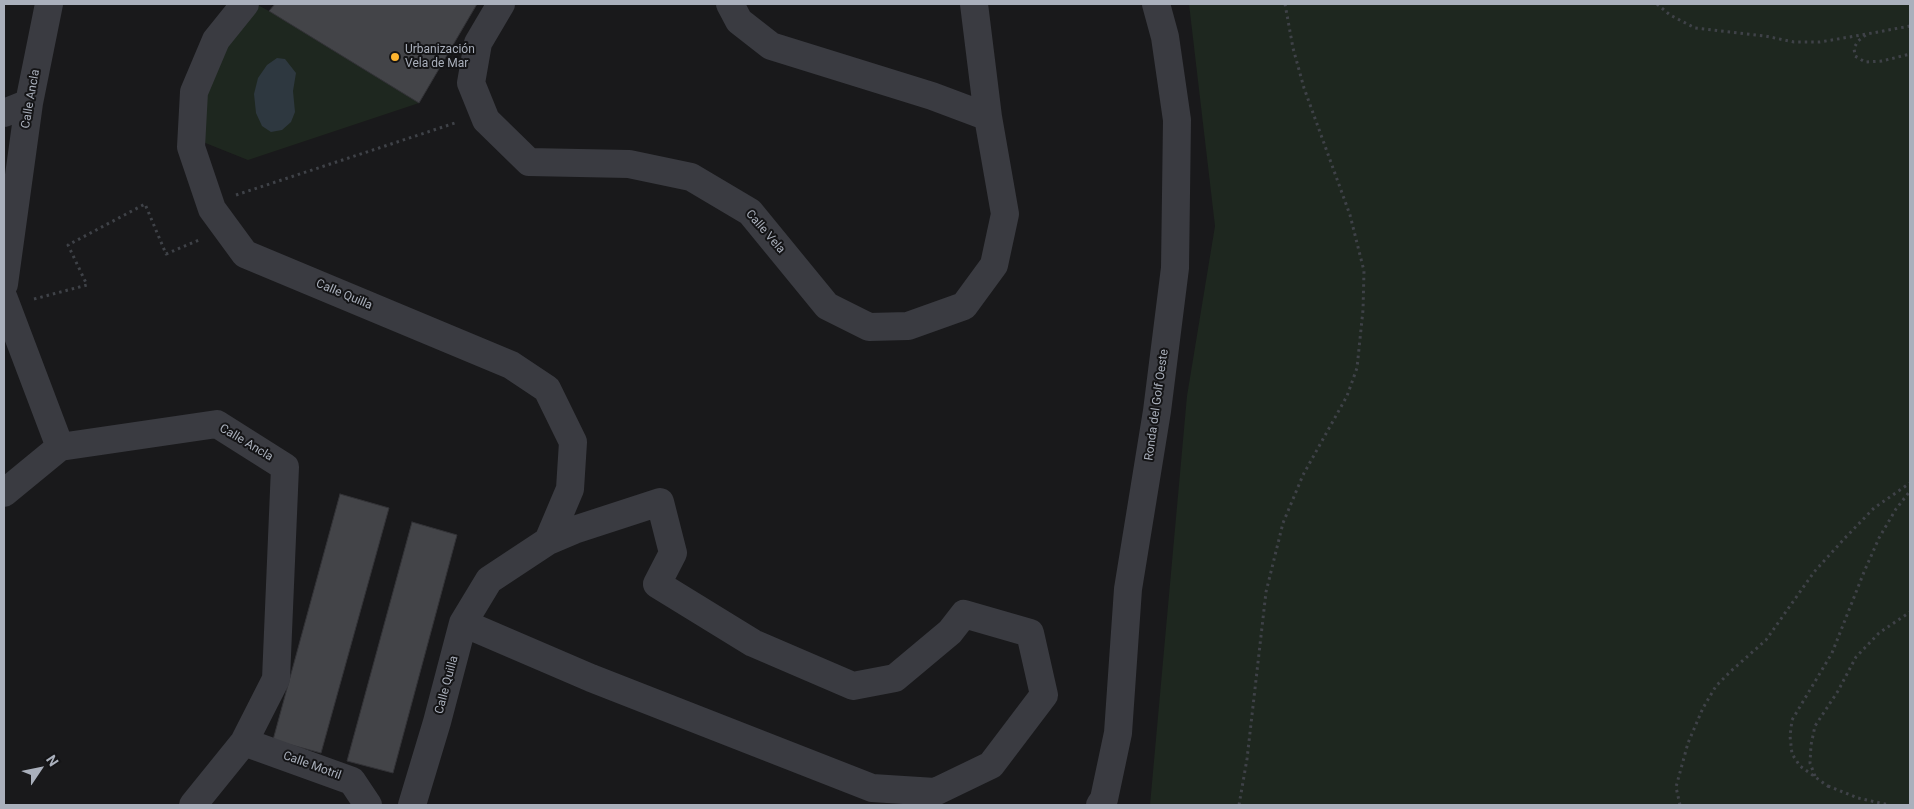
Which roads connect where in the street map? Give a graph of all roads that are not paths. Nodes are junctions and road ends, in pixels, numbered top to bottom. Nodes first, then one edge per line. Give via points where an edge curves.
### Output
1 (48, 4) edge
2 (245, 4) edge
3 (501, 4) edge
4 (730, 4) edge
5 (974, 4) edge
6 (1156, 4) edge
7 (30, 104) junction
8 (4, 113) edge
9 (988, 117) junction
10 (4, 284) edge
11 (4, 299) edge
12 (60, 447) junction
13 (4, 493) edge
14 (548, 541) junction
15 (464, 623) junction
16 (244, 742) junction
17 (192, 805) edge
18 (368, 805) edge
19 (412, 805) edge
20 (1100, 805) edge

1 - 7 street, Calle Ancla
2 - 14 street, Calle Quilla via 216,40 194,92 191,147 212,210 245,254 511,365 547,389 573,442 570,489
3 - 9 street, Calle Vela via 478,43 471,83 486,120 529,162 628,164 692,177 750,212 827,306 869,327 908,326 964,306 994,265 1005,214
4 - 9 street via 739,21 771,46 932,96
5 - 9 street, Calle Vela
6 - 20 street, Ronda del Golf Oeste via 1165,38 1177,120 1176,268 1128,589 1118,733
7 - 8 street
7 - 10 street, Calle Ancla
11 - 12 street
12 - 13 street
12 - 16 street, Calle Ancla via 217,424 285,467 276,679
14 - 15 street, Calle Quilla via 489,580
14 - 15 street, Calle Quilla via 660,502 673,553 657,584 753,643 853,686 896,678 950,632 964,614 1030,633 1044,695 991,765 935,792 872,788 592,678
15 - 19 street, Calle Quilla
16 - 17 street, Calle Ancla
16 - 18 street, Calle Motril via 352,781

